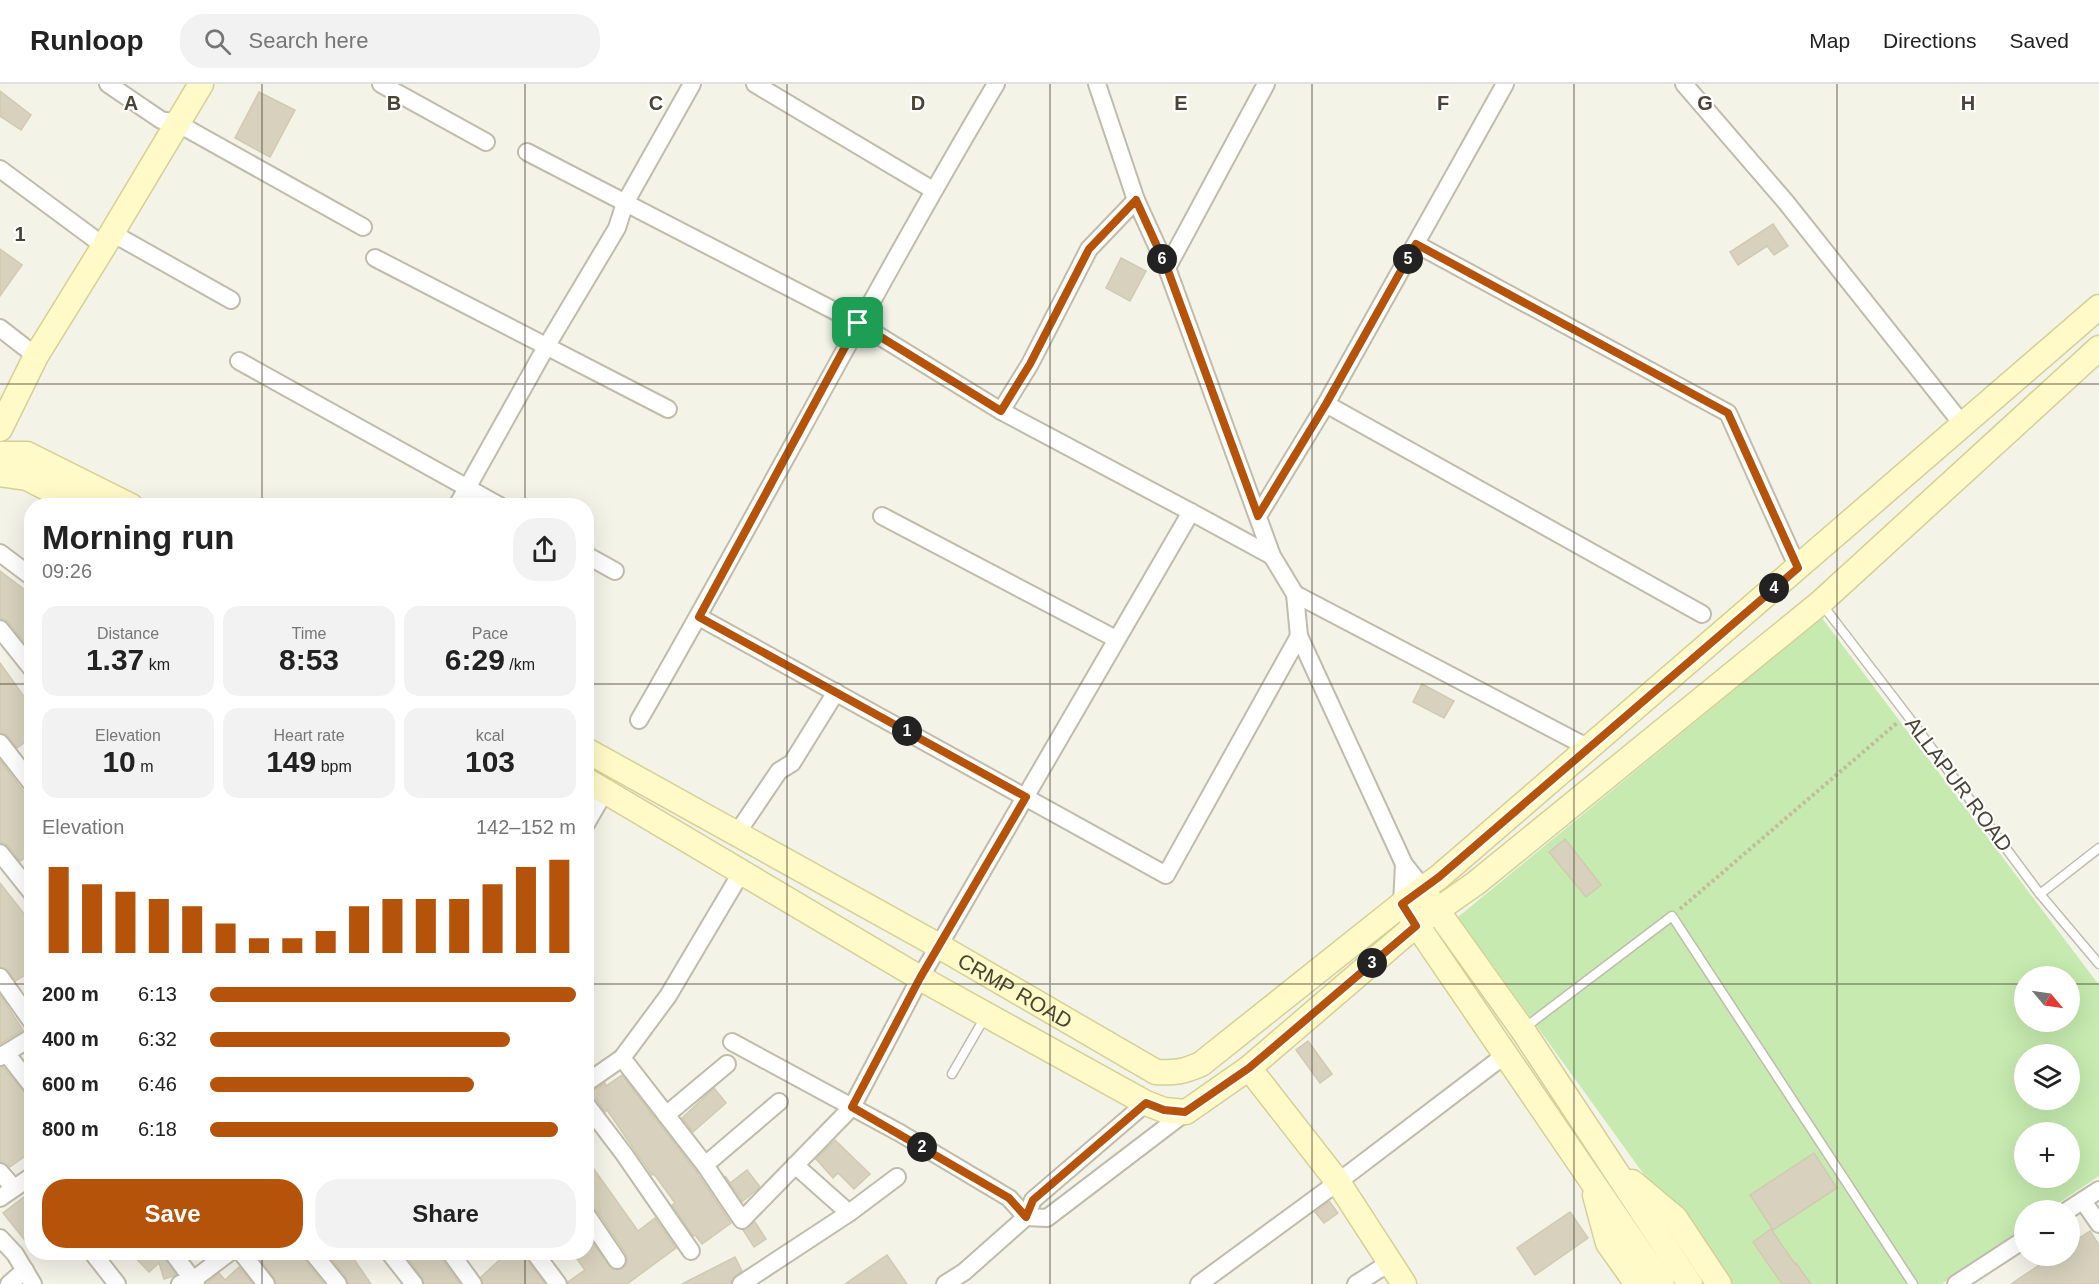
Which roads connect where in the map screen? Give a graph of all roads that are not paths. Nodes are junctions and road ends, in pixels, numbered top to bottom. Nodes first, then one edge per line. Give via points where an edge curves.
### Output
1 (108, 84) edge
2 (201, 84) edge
3 (381, 84) edge
4 (692, 84) edge
5 (755, 84) edge
6 (996, 84) edge
7 (1097, 84) edge
8 (1266, 84) edge
9 (1505, 84) edge
10 (1684, 84) edge
11 (177, 123) junction
12 (486, 142) dead end
13 (527, 152) dead end
14 (0, 169) edge
15 (933, 190) junction
16 (1136, 200) junction
17 (625, 203) junction
18 (363, 227) dead end
19 (108, 240) junction
20 (1416, 244) junction
21 (375, 258) dead end
22 (1167, 268) junction
23 (231, 300) dead end
24 (2099, 307) edge
25 (858, 323) junction
26 (0, 328) edge
27 (546, 347) junction
28 (2099, 348) edge
29 (36, 356) junction
30 (239, 361) dead end
31 (1326, 404) junction
32 (668, 409) dead end
33 (1001, 411) junction
34 (1963, 425) junction
35 (0, 429) edge
36 (0, 454) edge
37 (0, 474) edge
38 (467, 487) junction
39 (66, 498) edge
40 (115, 498) edge
41 (461, 498) edge
42 (486, 498) edge
43 (1191, 512) junction
44 (882, 516) dead end
45 (1258, 516) junction
46 (0, 553) edge
47 (1272, 556) junction
48 (594, 559) edge
49 (1798, 568) junction
50 (24, 571) edge
51 (615, 571) dead end
52 (1295, 594) junction
53 (1820, 603) junction
54 (1702, 614) dead end
55 (699, 617) junction
56 (0, 629) edge
57 (1299, 636) junction
58 (1116, 639) junction
59 (24, 659) edge
60 (836, 692) junction
61 (639, 720) dead end
62 (0, 743) edge
63 (1589, 748) junction
64 (594, 754) edge
65 (24, 774) edge
66 (596, 785) edge
67 (1026, 797) junction
68 (737, 833) junction
69 (2099, 848) edge
70 (0, 853) edge
71 (1404, 864) junction
72 (741, 873) junction
73 (24, 883) edge
74 (1423, 888) junction
75 (2040, 894) junction
76 (1402, 904) junction
77 (1436, 911) junction
78 (1416, 926) junction
79 (939, 945) junction
80 (2099, 964) edge
81 (0, 977) edge
82 (920, 978) junction
83 (24, 1011) edge
84 (986, 1014) junction
85 (1522, 1029) junction
86 (24, 1042) edge
87 (732, 1042) dead end
88 (3, 1055) edge
89 (1505, 1055) junction
90 (622, 1058) junction
91 (727, 1064) dead end
92 (1249, 1068) junction
93 (952, 1074) dead end
94 (24, 1077) edge
95 (594, 1077) edge
96 (779, 1102) dead end
97 (1146, 1103) junction
98 (852, 1107) junction
99 (1185, 1112) junction
100 (594, 1115) edge
101 (666, 1115) junction
102 (1610, 1163) junction
103 (705, 1165) junction
104 (795, 1165) junction
105 (0, 1172) edge
106 (1590, 1176) junction
107 (897, 1178) dead end
108 (24, 1182) edge
109 (1338, 1182) junction
110 (2099, 1190) edge
111 (7, 1193) edge
112 (1618, 1196) junction
113 (2083, 1201) junction
114 (2080, 1203) edge
115 (849, 1213) junction
116 (1026, 1217) junction
117 (2099, 1224) edge
118 (594, 1226) edge
119 (0, 1238) edge
120 (2014, 1246) edge
121 (691, 1251) dead end
122 (98, 1260) edge
123 (177, 1260) edge
124 (220, 1260) edge
125 (248, 1260) edge
126 (318, 1260) edge
127 (395, 1260) edge
128 (456, 1260) edge
129 (540, 1260) edge
130 (617, 1260) dead end
131 (1389, 1263) junction
132 (29, 1277) edge
133 (968, 1278) edge
134 (190, 1283) edge
135 (9, 1284) edge
136 (117, 1284) edge
137 (266, 1284) edge
138 (338, 1284) edge
139 (414, 1284) edge
140 (473, 1284) edge
141 (558, 1284) edge
142 (741, 1284) edge
143 (945, 1284) edge
144 (1199, 1284) edge
145 (1356, 1284) edge
146 (1404, 1284) edge
147 (1637, 1284) edge
148 (1662, 1284) edge
149 (1690, 1284) edge
150 (1719, 1284) edge
151 (1913, 1284) edge
152 (1956, 1284) edge

1 - 11 street via 161,120
2 - 11 main road
3 - 12 street
4 - 17 street
5 - 15 street
6 - 15 street
7 - 16 street
8 - 22 street
9 - 20 street
10 - 34 street via 1785,201
11 - 18 street
11 - 19 main road
13 - 17 street
14 - 19 street
15 - 25 street
16 - 22 street
16 - 33 street via 1089,249 1030,364
17 - 25 street
17 - 27 street via 617,228
19 - 23 street
19 - 29 main road
20 - 31 street
20 - 49 street via 1728,413
21 - 27 street
22 - 45 street
24 - 34 main road, CRMP ROAD
25 - 33 street
25 - 55 street
26 - 29 street
27 - 32 street
27 - 38 street
28 - 53 main road
29 - 35 main road
30 - 38 street
31 - 45 street
31 - 54 street
33 - 43 street
34 - 49 main road, CRMP ROAD
36 - 40 main road via 27,454
37 - 39 main road via 27,478
38 - 41 street
38 - 42 street
43 - 47 street
43 - 58 street
44 - 58 street
45 - 47 street
46 - 50 street
47 - 52 street
48 - 51 street
49 - 63 main road, CRMP ROAD
52 - 57 street
52 - 63 street
53 - 75 lane, ALLAPUR ROAD
53 - 77 main road via 1476,883
55 - 60 street
55 - 61 street
56 - 59 street
57 - 67 street via 1166,875
57 - 71 street
58 - 67 street
60 - 67 street
60 - 68 street via 792,763 779,771
62 - 65 street
63 - 74 main road, CRMP ROAD
64 - 68 main road, CRMP ROAD
66 - 72 main road, CRMP ROAD
67 - 79 street
68 - 79 main road, CRMP ROAD
69 - 75 lane
70 - 73 street
71 - 74 street
71 - 76 street
72 - 82 main road, CRMP ROAD
72 - 90 street via 668,996
74 - 76 main road, CRMP ROAD
74 - 77 main road
75 - 80 lane, ALLAPUR ROAD
76 - 78 main road
76 - 79 main road, CRMP ROAD via 1201,1064 1176,1073 1156,1072
77 - 78 main road
77 - 85 main road
78 - 89 main road
78 - 92 main road
79 - 82 street
81 - 83 street
82 - 84 main road, CRMP ROAD
82 - 98 street
84 - 93 lane
84 - 97 main road, CRMP ROAD
85 - 102 main road
85 - 151 lane via 1672,916
86 - 88 street
87 - 98 street
88 - 94 street
89 - 106 main road
89 - 109 street
90 - 95 street
90 - 101 street
91 - 101 street
92 - 99 main road
92 - 109 main road
96 - 103 street
97 - 99 main road, CRMP ROAD
97 - 116 street via 1033,1200
98 - 104 street
98 - 116 street via 1009,1198
99 - 116 street via 1047,1218
100 - 121 street
101 - 103 street
102 - 112 main road
102 - 150 main road via 1675,1218
103 - 104 street via 742,1220
104 - 115 street
105 - 111 street
106 - 112 main road
106 - 147 main road via 1608,1243
107 - 115 street
108 - 111 street
109 - 131 main road
109 - 144 street
110 - 113 street
112 - 148 main road
112 - 149 main road
113 - 114 street
113 - 117 street
115 - 142 street
116 - 133 street
118 - 130 street
119 - 132 street
120 - 152 street
122 - 136 street
123 - 134 street
124 - 134 street
125 - 137 street
126 - 138 street
127 - 139 street
128 - 140 street
129 - 141 street
131 - 145 street
131 - 146 main road
132 - 135 street
133 - 143 street

